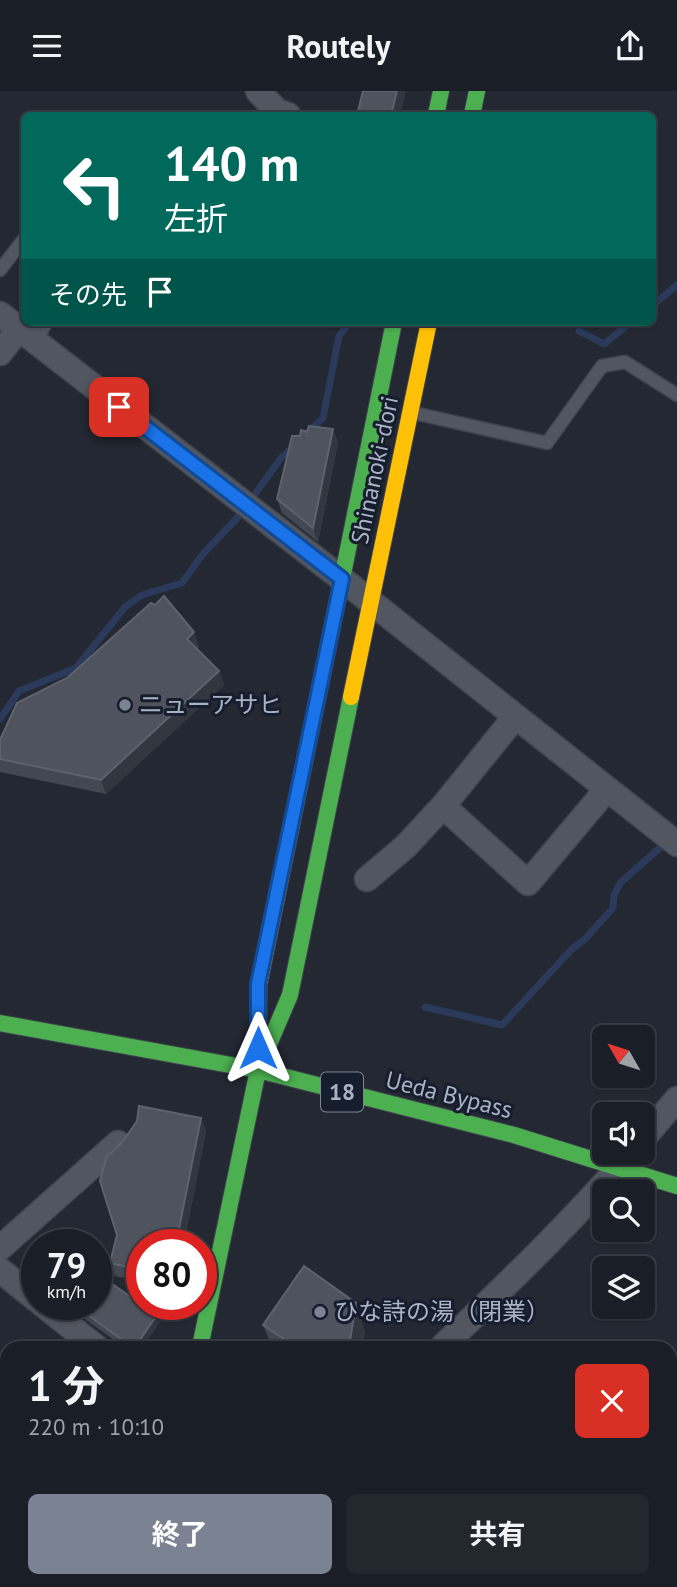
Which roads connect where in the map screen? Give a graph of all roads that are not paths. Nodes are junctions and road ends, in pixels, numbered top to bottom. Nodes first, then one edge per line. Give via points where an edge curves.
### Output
1 (258, 91) edge
2 (442, 91) edge
3 (477, 91) edge
4 (280, 112) edge
5 (437, 112) edge
6 (473, 112) edge
7 (21, 243) edge
8 (0, 269) edge
9 (393, 326) edge
10 (428, 326) edge
11 (25, 327) edge
12 (0, 353) edge
13 (677, 395) edge
14 (410, 412) junction
15 (342, 579) junction
16 (371, 603) junction
17 (515, 717) junction
18 (607, 789) junction
19 (443, 806) junction
20 (677, 845) edge
21 (367, 879) dead end
22 (0, 1023) edge
23 (258, 1070) junction
24 (677, 1099) edge
25 (655, 1125) edge
26 (118, 1143) edge
27 (592, 1153) edge
28 (621, 1165) edge
29 (632, 1165) edge
30 (677, 1186) edge
31 (0, 1248) edge
32 (0, 1271) edge
33 (21, 1287) edge
34 (61, 1320) edge
35 (88, 1341) edge
36 (201, 1341) edge
37 (448, 1341) edge

1 - 4 street
2 - 5 highway
3 - 6 highway
7 - 8 lane
9 - 15 highway, Shinanoki-dori
10 - 14 highway, Shinanoki-dori
11 - 12 street
11 - 15 street
13 - 14 lane via 625,362 602,366 547,443
14 - 16 highway, Shinanoki-dori
15 - 16 street
15 - 23 highway, Shinanoki-dori via 258,984
16 - 17 street
16 - 23 highway, Shinanoki-dori via 290,995
17 - 18 street
17 - 19 street
18 - 19 street via 528,883
18 - 20 street
19 - 21 street
22 - 23 highway, Ueda Bypass / 18
23 - 27 highway, Ueda Bypass / 18
23 - 36 highway
24 - 25 street
26 - 31 street
28 - 37 street
29 - 30 highway, Ueda Bypass / 18
32 - 33 street
34 - 35 street

